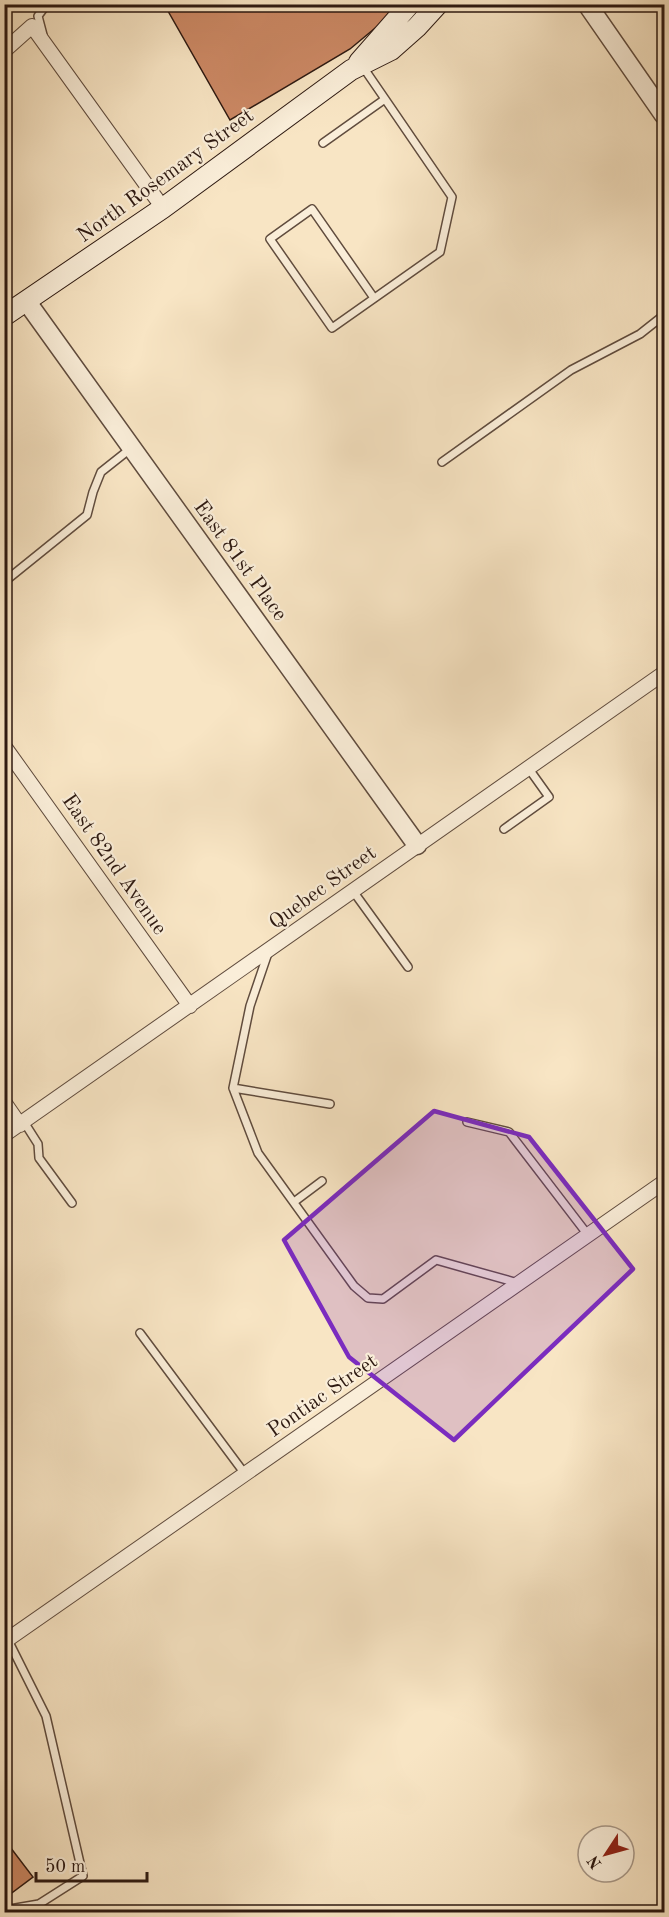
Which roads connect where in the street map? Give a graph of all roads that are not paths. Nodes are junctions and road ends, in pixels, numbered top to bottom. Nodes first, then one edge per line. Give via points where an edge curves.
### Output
1 (410, 4) edge
2 (438, 4) edge
3 (586, 4) edge
4 (43, 6) edge
5 (46, 46) junction
6 (4, 51) edge
7 (356, 68) junction
8 (385, 99) junction
9 (661, 105) edge
10 (323, 143) dead end
11 (163, 208) junction
12 (374, 298) junction
13 (27, 302) junction
14 (664, 315) edge
15 (4, 316) edge
16 (132, 447) junction
17 (442, 462) dead end
18 (4, 582) edge
19 (664, 673) edge
20 (4, 746) edge
21 (529, 769) junction
22 (504, 830) dead end
23 (417, 845) junction
24 (353, 891) junction
25 (268, 951) junction
26 (408, 967) dead end
27 (190, 1006) junction
28 (233, 1088) junction
29 (4, 1102) edge
30 (330, 1104) dead end
31 (467, 1122) dead end
32 (22, 1123) junction
33 (4, 1136) edge
34 (322, 1182) dead end
35 (664, 1182) edge
36 (294, 1202) junction
37 (72, 1203) dead end
38 (588, 1235) junction
39 (518, 1283) junction
40 (140, 1333) dead end
41 (245, 1474) junction
42 (6, 1641) edge
43 (4, 1910) edge

1 - 7 main road, North Rosemary Street
2 - 7 main road, North Rosemary Street via 391,50
3 - 9 street
4 - 5 lane via 38,16
5 - 6 street via 32,26
5 - 11 street
7 - 8 lane
7 - 11 main road, North Rosemary Street
8 - 10 lane
8 - 12 lane via 452,197 440,252
11 - 13 main road, North Rosemary Street
12 - 12 lane via 332,328 270,239 312,209
13 - 15 main road, North Rosemary Street
13 - 16 street, East 81st Place
14 - 17 lane via 640,334 572,370
16 - 18 lane via 101,472 87,515
16 - 23 street, East 81st Place
19 - 21 street, Quebec Street
20 - 27 street, East 82nd Avenue
21 - 22 lane via 549,797
21 - 23 street, Quebec Street
23 - 24 street, Quebec Street
24 - 25 street, Quebec Street
24 - 26 lane
25 - 27 street, Quebec Street
25 - 28 lane via 250,1006
27 - 32 street, Quebec Street
28 - 30 lane
28 - 36 lane via 258,1153
29 - 32 street
31 - 38 lane via 509,1132
32 - 33 street, Quebec Street
32 - 37 lane via 38,1144 39,1158
34 - 36 lane
35 - 38 street, Pontiac Street
36 - 39 lane via 354,1286 368,1298 383,1299 436,1260
38 - 39 street, Pontiac Street
39 - 41 street, Pontiac Street
40 - 41 lane
41 - 42 street, Pontiac Street
42 - 43 lane via 46,1716 83,1875 39,1904

